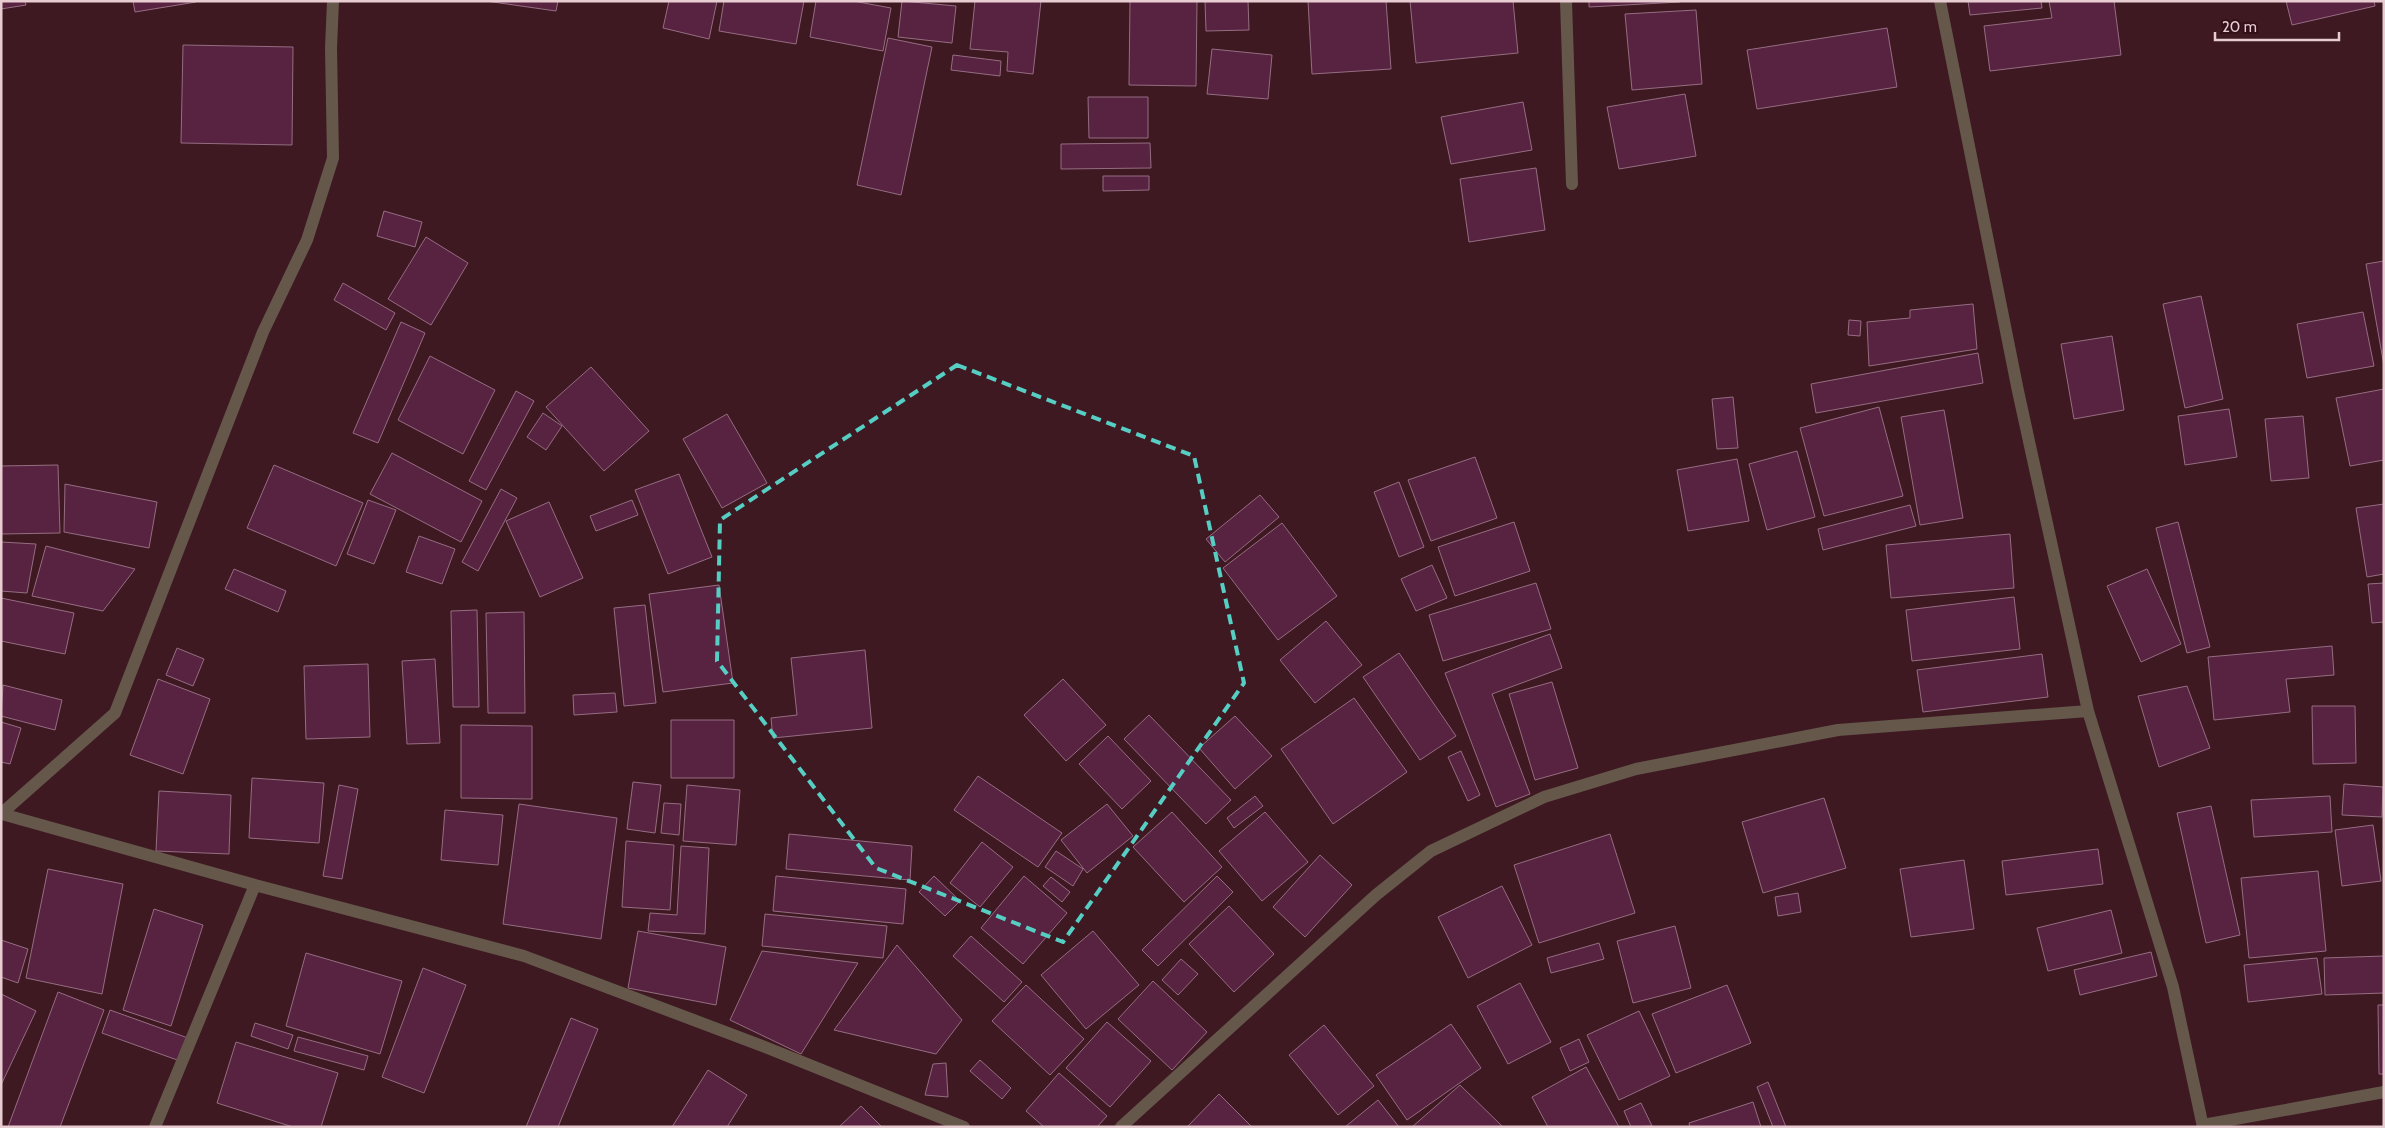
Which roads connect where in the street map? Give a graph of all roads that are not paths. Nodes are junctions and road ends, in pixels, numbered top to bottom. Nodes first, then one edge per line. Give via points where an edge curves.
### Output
1 (333, 1) edge
2 (1566, 1) edge
3 (1940, 1) edge
4 (1572, 184) dead end
5 (2088, 711) junction
6 (1, 814) edge
7 (255, 885) junction
8 (2384, 1092) edge
9 (2203, 1126) edge
10 (155, 1127) edge
11 (964, 1127) edge
12 (1121, 1127) edge

1 - 6 street via 330,48 333,158 307,240 259,341 115,713
2 - 4 street
3 - 5 street via 2018,391
5 - 9 street via 2173,987
5 - 12 street via 1838,730 1636,769 1544,797 1431,851 1376,895
6 - 7 street
7 - 10 street
7 - 11 street via 524,956 766,1047
8 - 9 street

